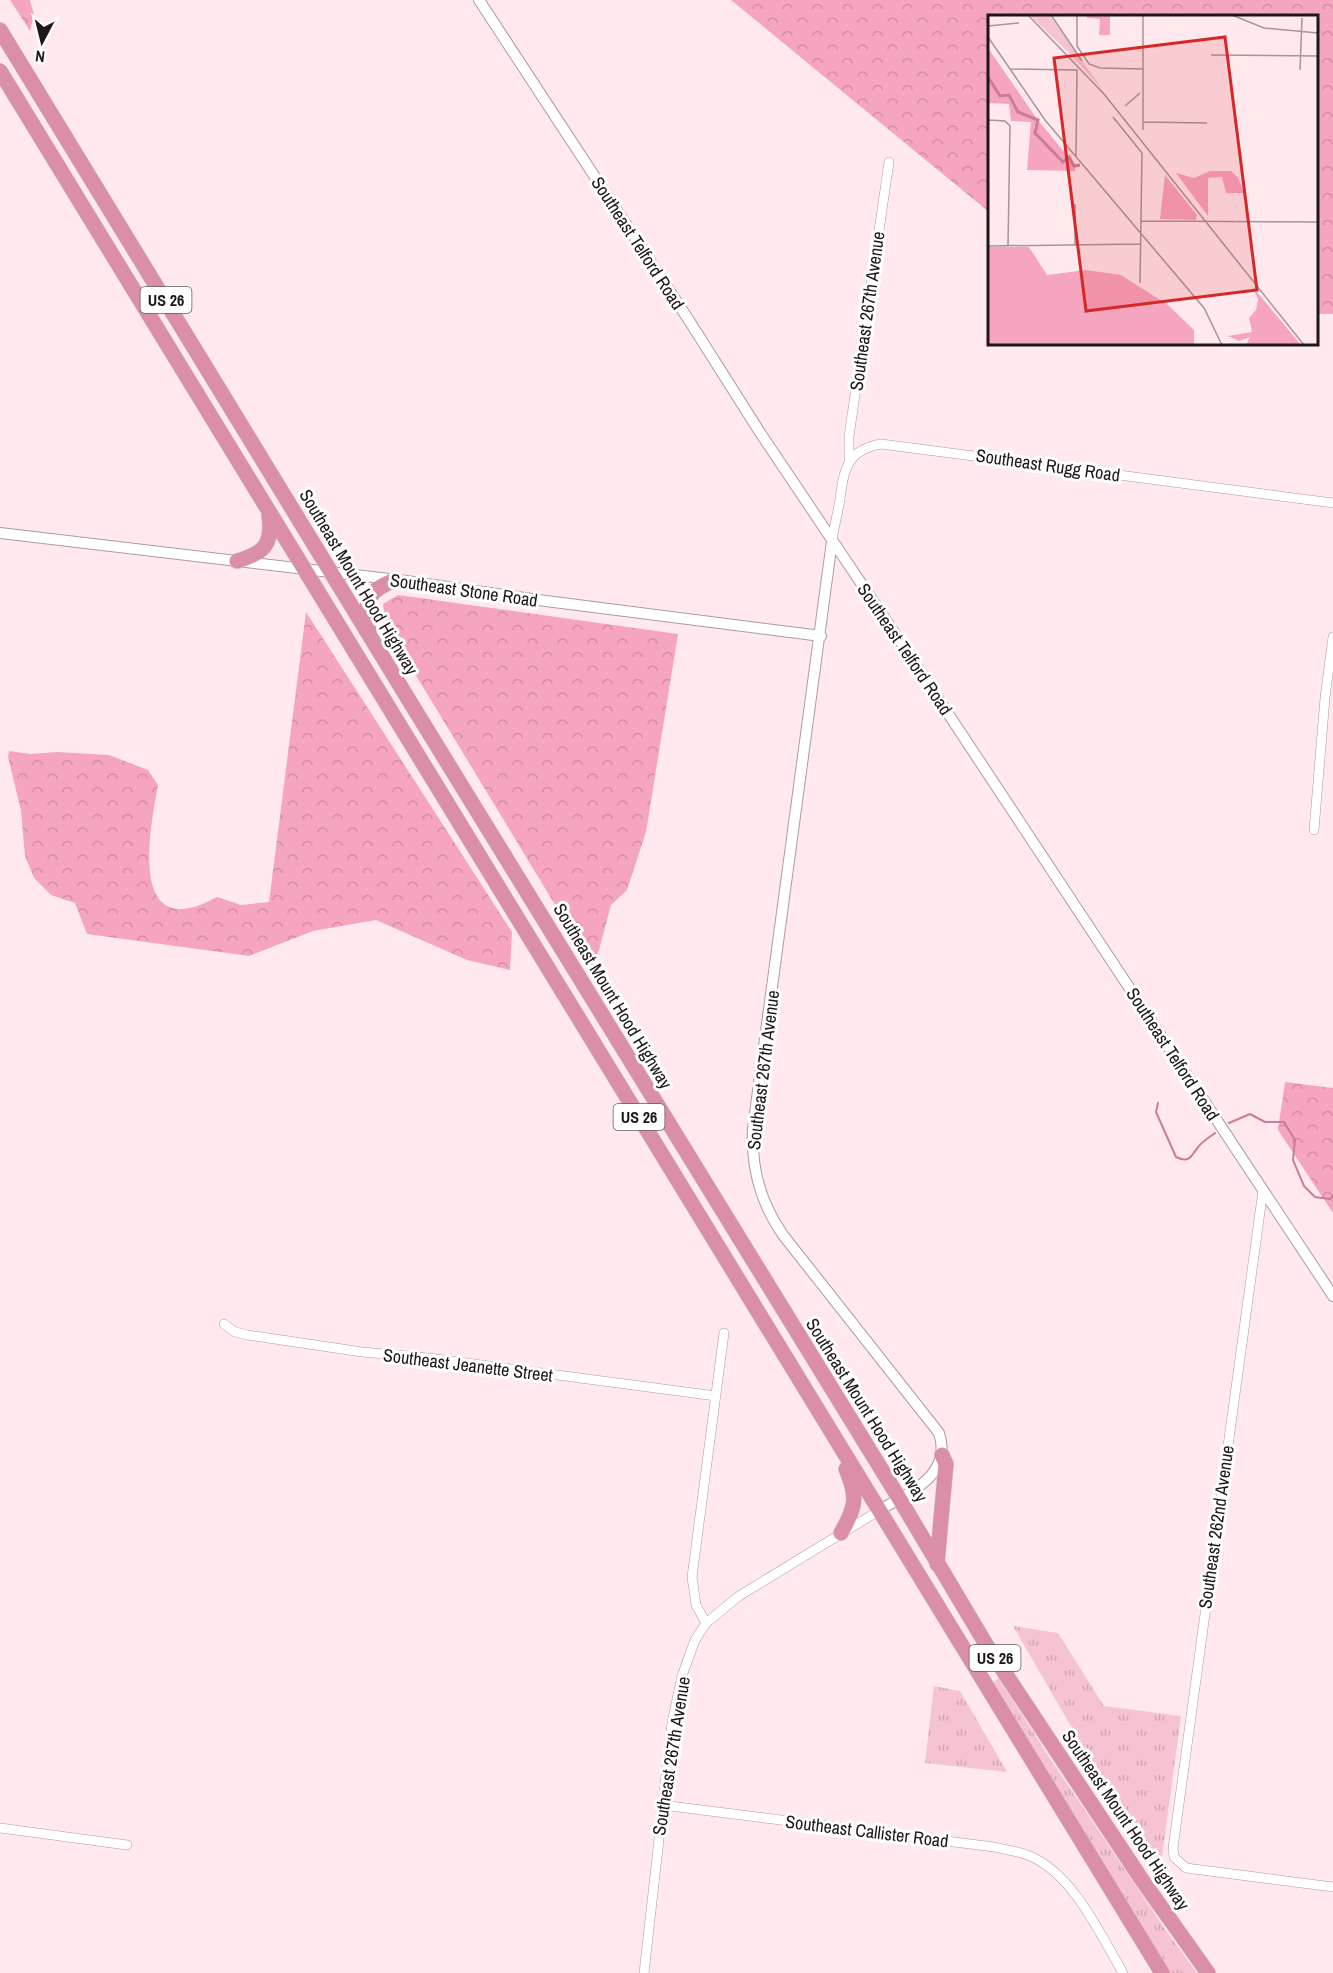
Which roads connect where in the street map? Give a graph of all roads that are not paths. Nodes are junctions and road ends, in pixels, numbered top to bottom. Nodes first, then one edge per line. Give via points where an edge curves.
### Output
1 (479, 0) edge
2 (0, 30) edge
3 (0, 71) edge
4 (888, 162) dead end
5 (210, 416) junction
6 (849, 460) junction
7 (1333, 503) edge
8 (269, 512) junction
9 (0, 533) edge
10 (832, 541) junction
11 (237, 561) junction
12 (317, 570) junction
13 (395, 580) junction
14 (369, 636) junction
15 (820, 636) junction
16 (1333, 637) edge
17 (415, 710) junction
18 (1314, 830) dead end
19 (1263, 1190) junction
20 (1333, 1296) edge
21 (224, 1324) dead end
22 (724, 1333) dead end
23 (786, 1359) junction
24 (716, 1396) junction
25 (831, 1433) junction
26 (942, 1455) junction
27 (899, 1498) junction
28 (880, 1510) junction
29 (841, 1533) junction
30 (937, 1564) junction
31 (706, 1623) junction
32 (987, 1646) junction
33 (662, 1805) junction
34 (0, 1828) edge
35 (127, 1845) dead end
36 (1333, 1887) edge
37 (644, 1973) edge
38 (1123, 1973) edge
39 (1162, 1973) edge
40 (1208, 1973) edge

1 - 10 street, Southeast Telford Road
2 - 12 highway, Southeast Mount Hood Highway / US 26
3 - 5 highway, Southeast Mount Hood Highway / US 26
4 - 6 street, Southeast 267th Avenue via 849,436
5 - 8 highway, Southeast Mount Hood Highway / US 26
5 - 12 highway via 230,432 250,458
6 - 7 street, Southeast Rugg Road via 863,449 890,444
6 - 10 street
8 - 11 highway via 271,529 267,544 258,554
8 - 12 highway, Southeast Mount Hood Highway / US 26
9 - 11 street, Southeast Stone Road
10 - 15 street, Southeast 267th Avenue
10 - 19 street, Southeast Telford Road
11 - 12 street, Southeast Stone Road
12 - 13 street, Southeast Stone Road
12 - 14 highway, Southeast Mount Hood Highway / US 26
12 - 17 highway via 375,669 397,697
12 - 23 highway, Southeast Mount Hood Highway / US 26
13 - 14 highway via 377,587 369,597
13 - 15 street, Southeast Stone Road
14 - 17 highway, Southeast Mount Hood Highway / US 26
15 - 26 street, Southeast 267th Avenue via 753,1128 754,1168 766,1207 780,1232 931,1420 939,1433
16 - 18 street
17 - 27 highway, Southeast Mount Hood Highway / US 26
19 - 20 street, Southeast Telford Road
19 - 36 street, Southeast 262nd Avenue via 1173,1848 1174,1857 1185,1868
21 - 24 street, Southeast Jeanette Street via 248,1335 362,1352
22 - 24 street
23 - 25 highway, Southeast Mount Hood Highway / US 26
23 - 27 highway via 826,1396 882,1490
24 - 31 street via 692,1577 696,1605
25 - 28 highway, Southeast Mount Hood Highway / US 26
25 - 29 highway via 855,1496 853,1512
26 - 27 street via 928,1479
26 - 30 highway via 946,1464
27 - 28 street
27 - 30 highway, Southeast Mount Hood Highway / US 26
28 - 29 street
28 - 32 highway via 896,1519 948,1605
28 - 39 highway, Southeast Mount Hood Highway / US 26
29 - 31 street via 739,1596
30 - 32 highway, Southeast Mount Hood Highway / US 26
31 - 33 street, Southeast 267th Avenue via 688,1657 678,1691
32 - 40 highway, Southeast Mount Hood Highway / US 26
33 - 37 street, Southeast 267th Avenue
33 - 38 street, Southeast Callister Road via 994,1847 1030,1856 1049,1867 1073,1890
34 - 35 street

